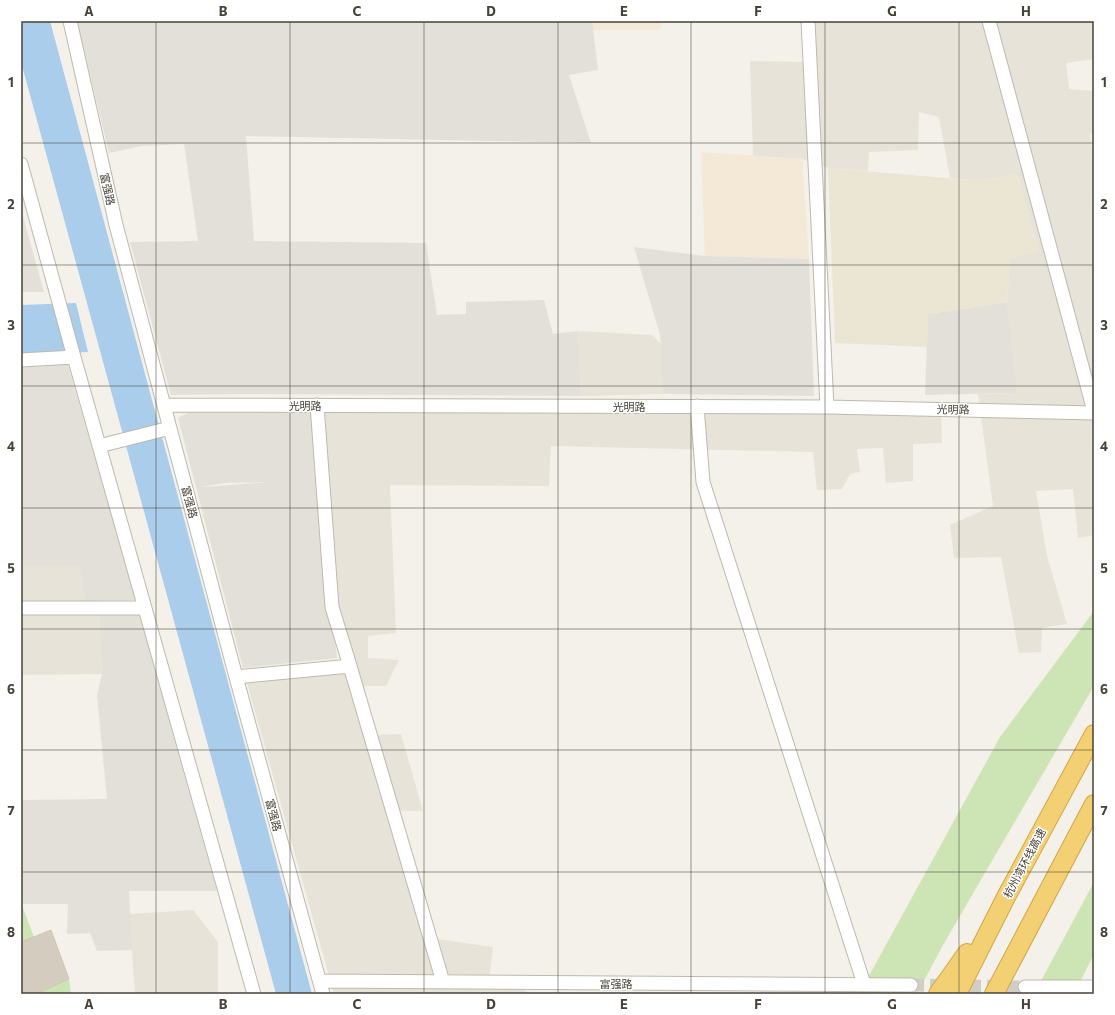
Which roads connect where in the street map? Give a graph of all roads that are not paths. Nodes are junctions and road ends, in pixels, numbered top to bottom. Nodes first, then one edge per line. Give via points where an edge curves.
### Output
1 (70, 21) edge
2 (808, 21) edge
3 (989, 21) edge
4 (21, 164) edge
5 (74, 356) junction
6 (21, 360) edge
7 (164, 405) junction
8 (317, 405) junction
9 (697, 406) junction
10 (828, 407) junction
11 (1094, 412) edge
12 (167, 429) junction
13 (99, 446) junction
14 (21, 608) edge
15 (145, 608) junction
16 (350, 666) junction
17 (236, 677) junction
18 (1094, 734) edge
19 (1094, 804) edge
20 (1006, 897) junction
21 (320, 981) junction
22 (443, 982) junction
23 (864, 984) junction
24 (911, 985) tunnel mouth
25 (1025, 987) tunnel mouth
26 (1094, 987) edge
27 (254, 994) edge
28 (323, 994) edge
29 (938, 994) edge
30 (956, 994) edge
31 (994, 994) edge

1 - 7 street, 富强路 via 116,225
2 - 10 street
3 - 11 street
4 - 5 street
5 - 6 street
5 - 13 street
7 - 8 street, 光明路
7 - 12 street, 富强路
8 - 9 street, 光明路
8 - 16 street via 332,607
9 - 10 street, 光明路
9 - 23 street via 703,482
10 - 11 street, 光明路
12 - 13 street
12 - 17 street, 富强路
13 - 15 street
14 - 15 street
15 - 27 street
16 - 17 street
16 - 22 street
17 - 21 street, 富强路
18 - 20 highway, 杭州湾环线高速
19 - 31 highway
20 - 29 highway
20 - 30 highway, 杭州湾环线高速
21 - 22 street, 富强路
21 - 28 street, 富强路
22 - 23 street, 富强路
23 - 24 street, 富强路
25 - 26 street

